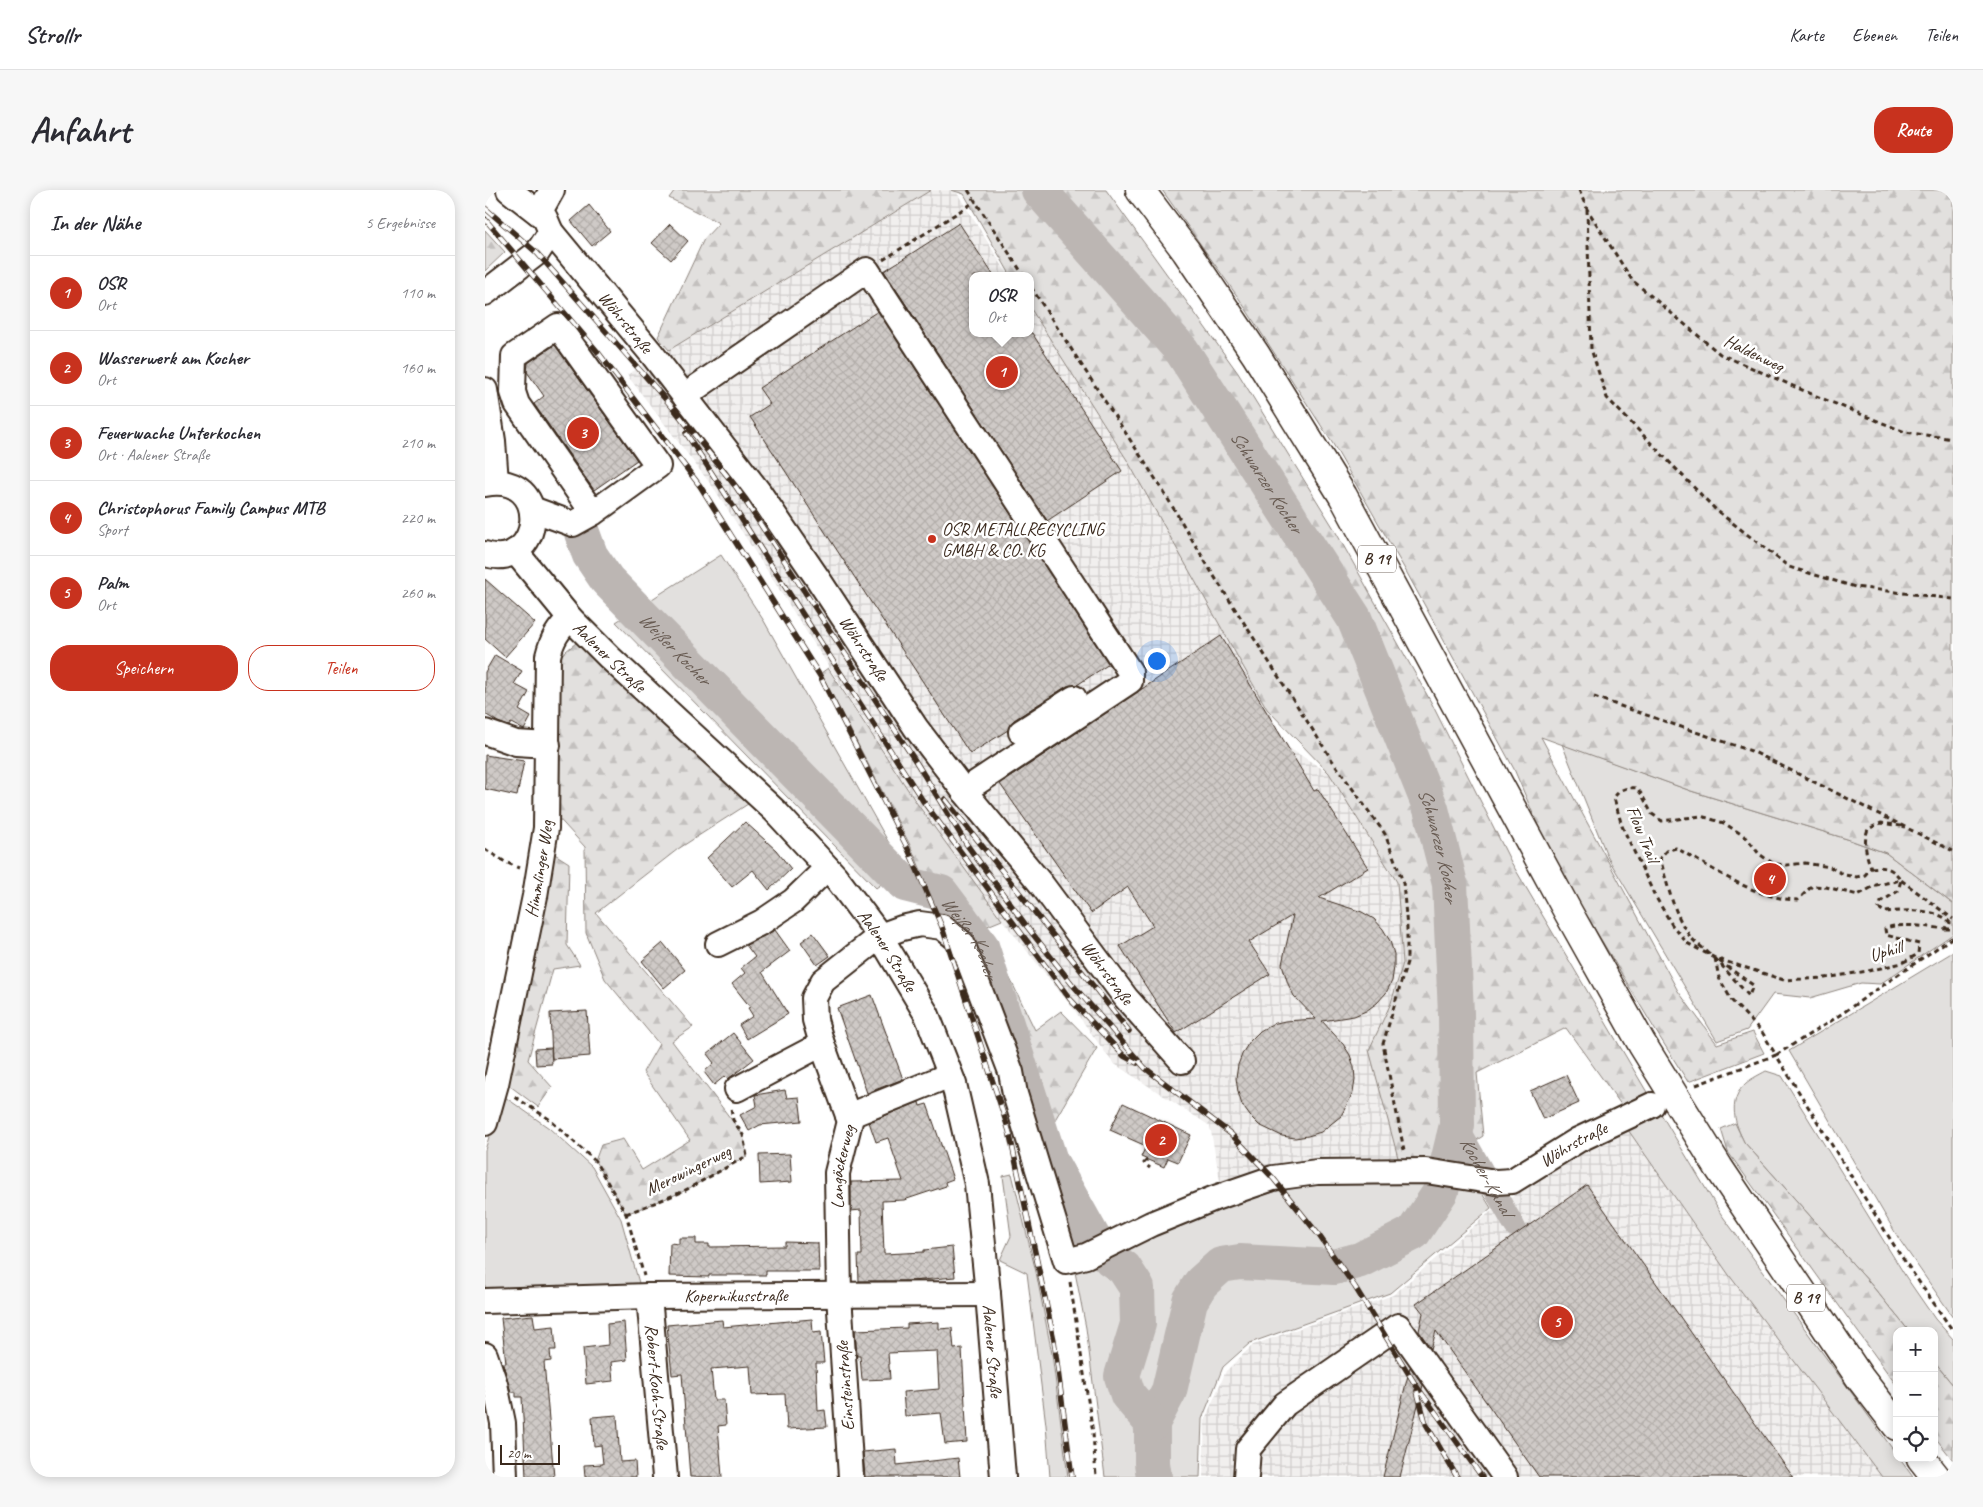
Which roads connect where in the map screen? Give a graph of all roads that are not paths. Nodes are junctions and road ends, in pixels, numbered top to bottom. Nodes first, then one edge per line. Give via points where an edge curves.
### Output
1 (509, 190) edge
2 (552, 190) edge
3 (1140, 190) edge
4 (545, 222) junction
5 (485, 293) edge
6 (485, 390) edge
7 (686, 398) junction
8 (491, 483) edge
9 (532, 509) junction
10 (593, 513) junction
11 (515, 551) junction
12 (485, 554) edge
13 (570, 618) junction
14 (1074, 698) dead end
15 (485, 732) edge
16 (1021, 732) dead end
17 (548, 745) junction
18 (964, 791) junction
19 (827, 868) junction
20 (880, 936) junction
21 (718, 944) dead end
22 (822, 1044) junction
23 (1182, 1061) dead end
24 (950, 1075) junction
25 (737, 1089) road end
26 (490, 1091) edge
27 (1652, 1105) dead end
28 (848, 1116) junction
29 (485, 1123) edge
30 (988, 1294) junction
31 (839, 1295) junction
32 (649, 1296) junction
33 (485, 1301) edge
34 (485, 1355) edge
35 (1893, 1421) edge
36 (1924, 1462) edge
37 (505, 1477) edge
38 (665, 1477) edge
39 (851, 1477) edge
40 (1003, 1477) edge
41 (1246, 1477) edge
42 (1505, 1477) edge
43 (1936, 1477) edge

1 - 4 street, Wöhrstraße
2 - 4 street
3 - 35 highway, B 19 via 1256,355 1343,496 1647,1052 1730,1184 1860,1378
4 - 5 street via 537,253
4 - 7 street, Wöhrstraße
6 - 8 street via 493,441
7 - 18 street, Wöhrstraße via 758,491 916,728
7 - 18 street via 697,387 867,270 1130,672 1130,682
8 - 9 street via 508,484 519,490
9 - 10 street via 573,524
9 - 11 street via 531,533
10 - 10 street via 658,466 558,326 514,356 513,392 517,404
11 - 12 street via 503,556
11 - 13 street, Aalener Straße
13 - 17 street, Himmlinger Weg via 551,643
13 - 19 street, Aalener Straße via 775,811
14 - 16 street
15 - 17 street via 516,743
17 - 26 street, Himmlinger Weg via 546,828 538,876
18 - 23 street, Wöhrstraße via 1042,885 1126,998
19 - 20 street, Aalener Straße
19 - 21 street via 793,901 762,922
20 - 22 street, Langäckerweg via 823,981 814,998 815,1020
20 - 24 street, Aalener Straße via 927,1015
20 - 27 street, Wöhrstraße via 920,924 942,927 962,943 1076,1259 1151,1224 1273,1178 1317,1172 1419,1171 1496,1182 1512,1181 1578,1140
22 - 25 street
22 - 28 street, Langäckerweg
24 - 28 street
24 - 30 street, Aalener Straße via 977,1184
26 - 29 street, Himmlinger Weg
28 - 31 street, Langäckerweg via 850,1121 837,1172
30 - 31 street, Kopernikusstraße
30 - 40 street, Aalener Straße
31 - 32 street, Kopernikusstraße
31 - 39 street, Einsteinstraße
32 - 33 street, Kopernikusstraße
32 - 38 street, Robert-Koch-Straße
34 - 37 street via 503,1423
36 - 43 highway
41 - 42 street via 1247,1449 1285,1404 1398,1326

